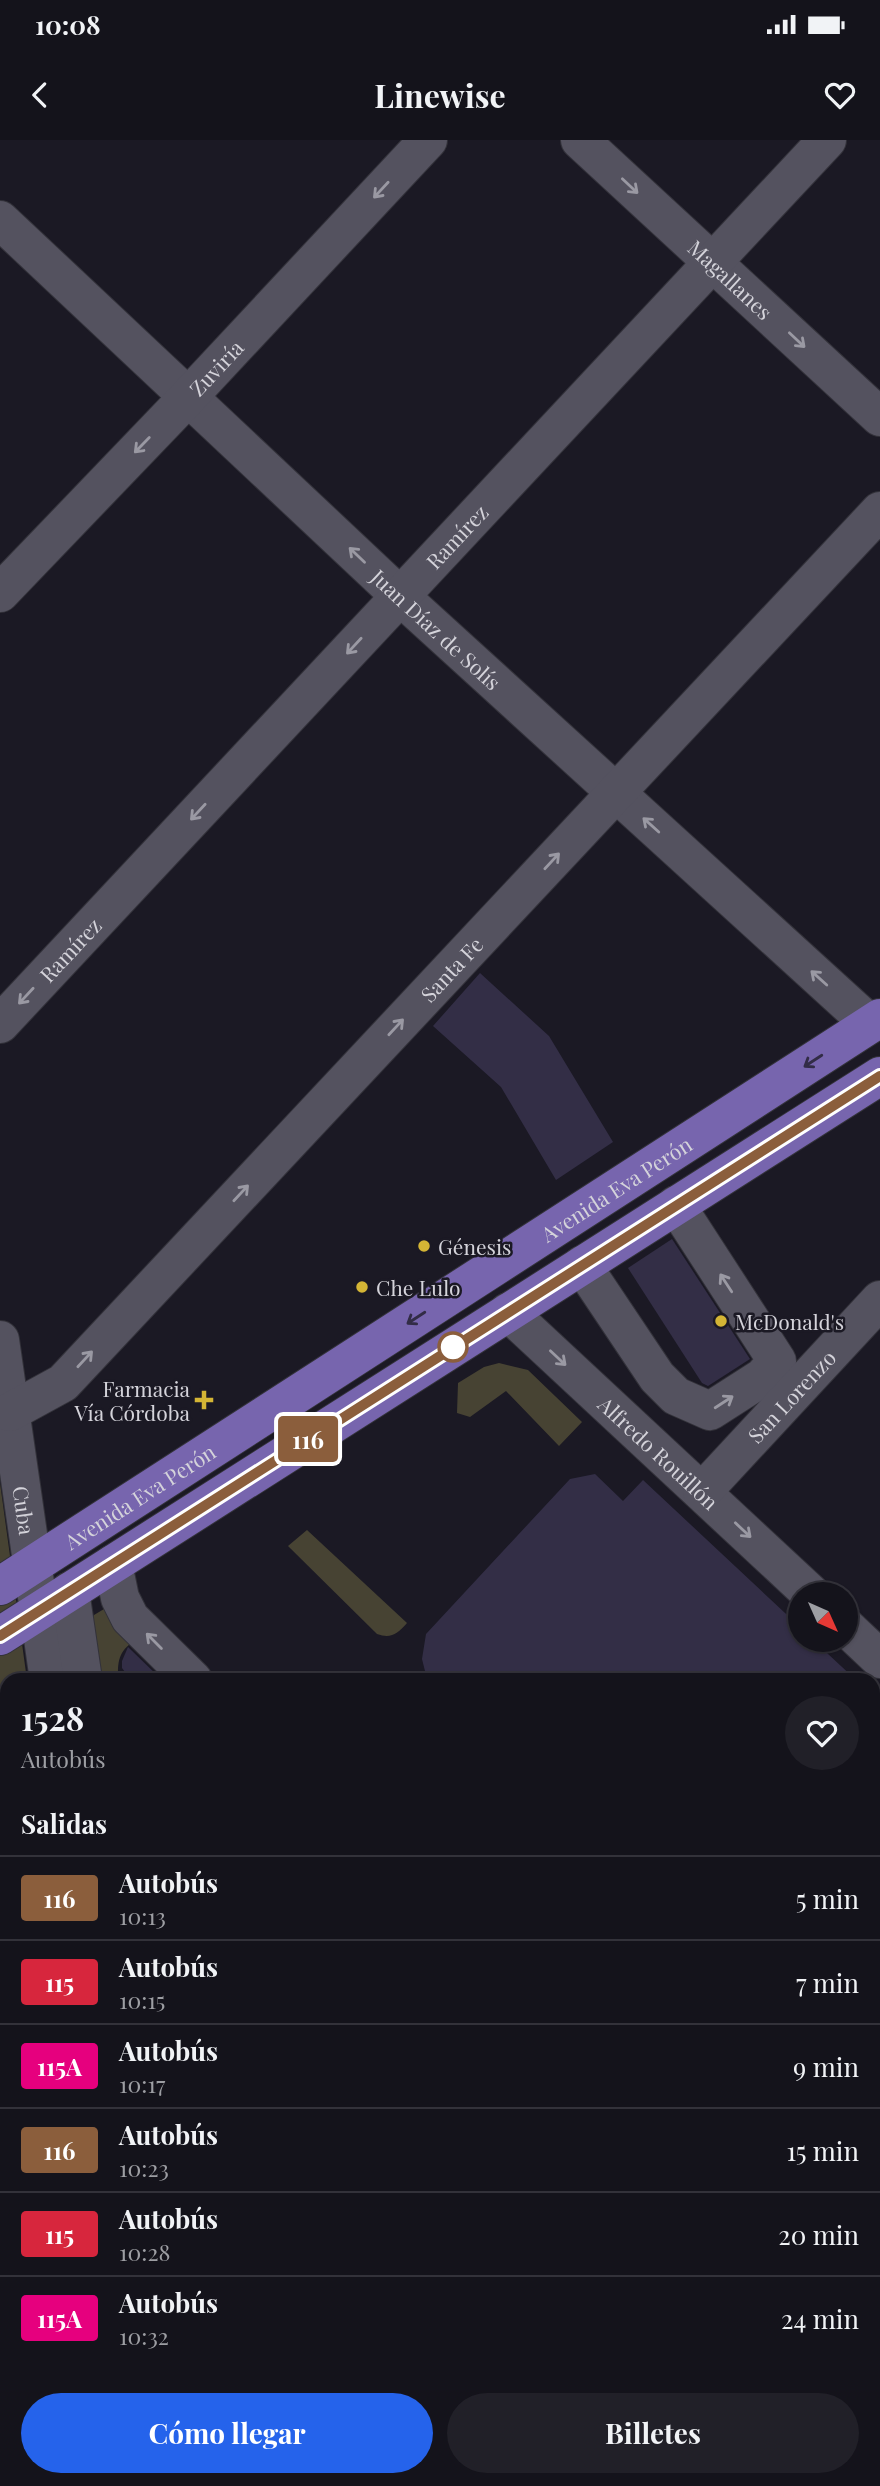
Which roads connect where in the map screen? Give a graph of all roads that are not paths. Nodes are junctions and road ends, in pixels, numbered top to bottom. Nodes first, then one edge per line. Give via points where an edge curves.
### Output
1 (428, 140) edge
2 (580, 140) edge
3 (827, 140) edge
4 (0, 220) edge
5 (712, 262) junction
6 (189, 396) junction
7 (880, 416) edge
8 (880, 512) edge
9 (0, 593) edge
10 (400, 596) junction
11 (616, 793) junction
12 (0, 1024) edge
13 (877, 1025) edge
14 (880, 1076) edge
15 (676, 1205) junction
16 (582, 1265) junction
17 (880, 1300) edge
18 (509, 1312) junction
19 (0, 1340) edge
20 (657, 1377) junction
21 (10, 1412) junction
22 (617, 1413) junction
23 (702, 1492) junction
24 (33, 1564) junction
25 (113, 1564) junction
26 (798, 1582) edge
27 (0, 1586) edge
28 (55, 1601) junction
29 (0, 1636) edge
30 (858, 1638) edge
31 (880, 1659) edge
32 (50, 1673) edge
33 (81, 1673) edge
34 (186, 1673) edge

1 -> 6 street, Zuviría
2 -> 5 street, Magallanes
3 - 5 street, Ramírez
4 - 6 street, Juan Díaz de Solís
5 -> 7 street, Magallanes
5 - 10 street, Ramírez
6 -> 9 street, Zuviría
10 -> 6 street, Juan Díaz de Solís
8 - 11 street, Santa Fe
10 - 11 street, Juan Díaz de Solís
10 -> 12 street, Ramírez
13 -> 11 street, Juan Díaz de Solís
21 -> 11 street, Santa Fe via 63,1384
13 -> 24 main road, Avenida Eva Perón
14 - 15 main road, Avenida Eva Perón
15 - 16 main road, Avenida Eva Perón
20 -> 15 street via 676,1395 710,1411 763,1377 776,1361
16 - 18 main road, Avenida Eva Perón
16 - 20 street
17 - 23 street, San Lorenzo
18 -> 22 street, Alfredo Rouillón
18 - 25 main road, Avenida Eva Perón
19 - 21 street, Cuba
20 - 22 street
21 - 24 street, Cuba
22 - 23 street, Alfredo Rouillón
23 -> 26 street, Alfredo Rouillón
24 - 27 main road, Avenida Eva Perón
24 - 28 street, Cuba
25 - 28 main road, Avenida Eva Perón
34 -> 25 street via 130,1618 120,1598
28 - 29 main road, Avenida Eva Perón
28 - 32 street, Cuba
28 - 33 street
30 - 31 street

